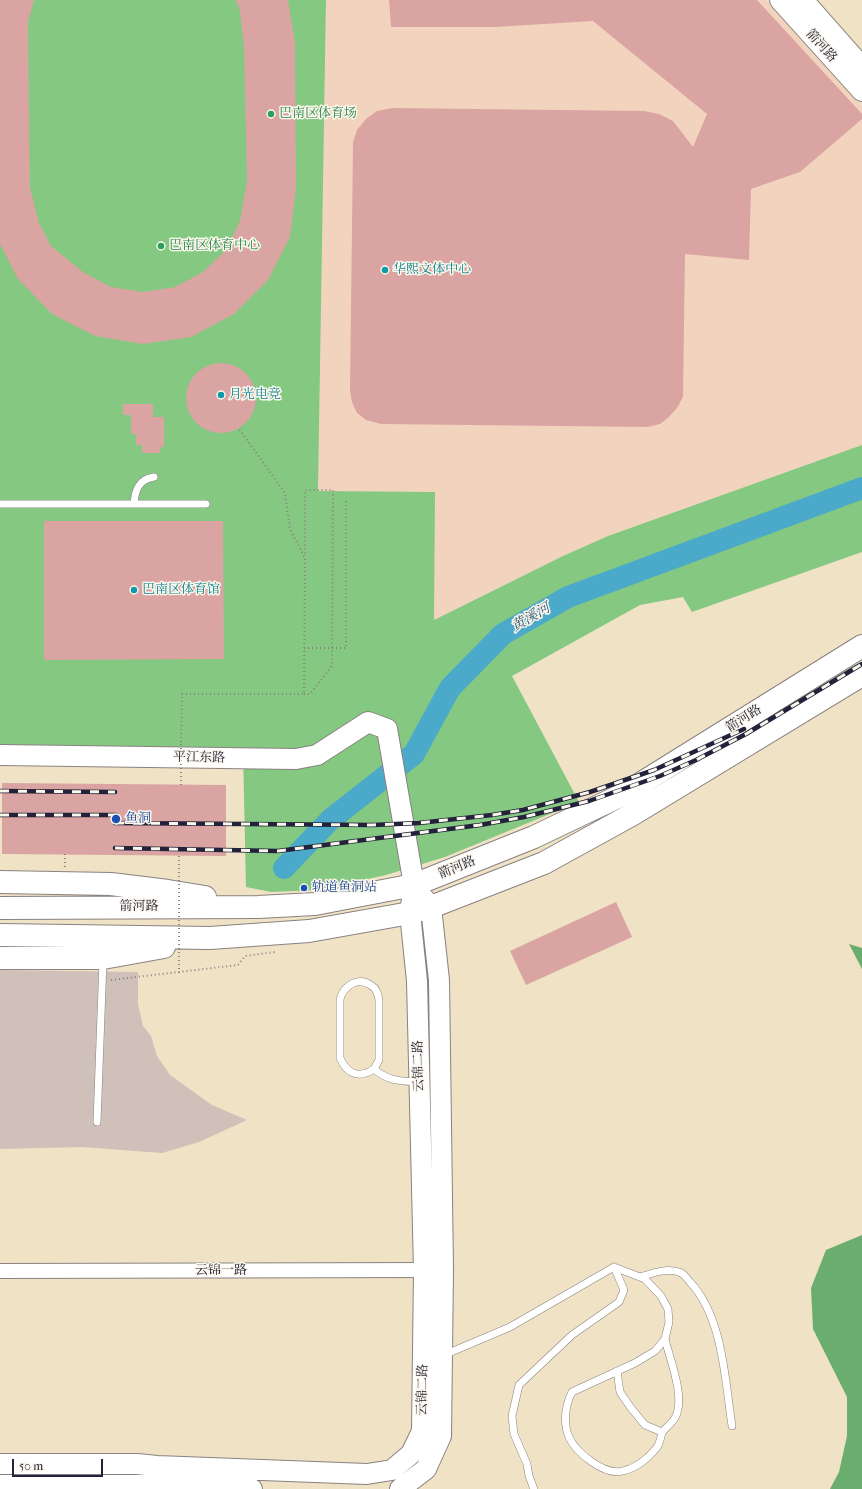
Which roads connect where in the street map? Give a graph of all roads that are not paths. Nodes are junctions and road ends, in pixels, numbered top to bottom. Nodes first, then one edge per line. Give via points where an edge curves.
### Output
1 (780, 0) edge
2 (803, 0) edge
3 (862, 67) edge
4 (862, 91) edge
5 (154, 477) dead end
6 (0, 504) edge
7 (134, 504) junction
8 (206, 504) dead end
9 (862, 646) edge
10 (862, 675) edge
11 (0, 755) edge
12 (0, 882) edge
13 (414, 885) junction
14 (258, 907) junction
15 (431, 907) junction
16 (0, 908) edge
17 (410, 913) junction
18 (0, 935) edge
19 (210, 938) junction
20 (0, 958) edge
21 (103, 958) junction
22 (374, 1069) junction
23 (420, 1082) junction
24 (97, 1122) dead end
25 (614, 1267) junction
26 (434, 1270) junction
27 (0, 1271) edge
28 (640, 1277) junction
29 (665, 1339) junction
30 (442, 1356) junction
31 (617, 1371) junction
32 (732, 1426) dead end
33 (662, 1432) junction
34 (0, 1464) edge
35 (149, 1483) edge
36 (0, 1485) edge
37 (182, 1488) edge
38 (252, 1489) edge
39 (400, 1489) edge
40 (534, 1489) edge

1 - 4 main road, 箭河路
2 - 3 main road, 箭河路
5 - 7 lane via 141,482 134,497
6 - 7 lane
7 - 8 lane
9 - 13 highway, 箭河路 via 624,794 534,837
10 - 15 highway, 箭河路 via 633,814 550,860
11 - 13 main road, 平江东路 via 296,759 317,754 368,722 387,729
12 - 14 highway via 111,884
13 - 14 highway, 箭河路 via 315,904
13 - 15 main road
13 - 17 main road, 云锦二路
14 - 16 highway, 箭河路
15 - 17 highway, 箭河路
15 - 26 main road, 云锦二路 via 439,980
17 - 19 highway, 箭河路 via 309,931
17 - 23 main road, 云锦二路 via 417,981
18 - 19 highway, 箭河路
19 - 21 highway
20 - 21 highway
21 - 24 lane
22 - 22 lane via 379,1060 379,1000 373,986 357,982 347,986 340,999 340,1058 349,1072 359,1074
22 - 23 lane via 382,1076 398,1081
23 - 26 main road, 云锦二路
25 - 28 lane
25 - 30 lane via 510,1327
25 - 40 lane via 624,1290 618,1302 572,1335 520,1385 512,1416 514,1434
26 - 27 street, 云锦一路
26 - 30 main road, 云锦二路
26 - 35 main road, 云锦二路 via 422,1431 411,1454 392,1470 366,1474
28 - 29 lane via 646,1279 661,1296 668,1309 669,1322
28 - 32 lane via 662,1270 680,1272 694,1286 708,1309 719,1339
29 - 31 lane via 655,1351
29 - 33 lane via 676,1377 679,1403 675,1418
30 - 39 main road, 云锦二路 via 441,1436 426,1469
31 - 33 lane via 620,1392 631,1408 645,1425
31 - 33 lane via 572,1392 565,1417 569,1438 582,1454 601,1468 622,1472 640,1464 659,1446
34 - 35 main road via 137,1464
35 - 36 main road, 云锦二路
35 - 37 main road, 云锦二路
37 - 38 main road, 云锦二路

